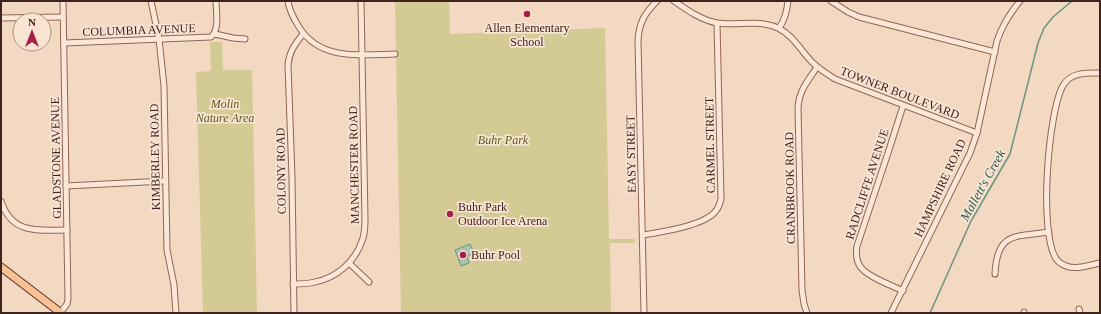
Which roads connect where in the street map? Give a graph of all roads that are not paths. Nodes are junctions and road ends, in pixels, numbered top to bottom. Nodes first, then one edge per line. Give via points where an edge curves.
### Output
1 (63, 1) edge
2 (151, 1) edge
3 (216, 1) edge
4 (288, 1) edge
5 (361, 1) edge
6 (657, 1) edge
7 (674, 1) edge
8 (788, 1) edge
9 (831, 1) edge
10 (1020, 1) edge
11 (63, 17) junction
12 (1, 18) edge
13 (717, 23) junction
14 (779, 28) junction
15 (214, 34) junction
16 (303, 34) junction
17 (159, 39) junction
18 (245, 39) dead end
19 (64, 43) junction
20 (995, 52) junction
21 (395, 54) dead end
22 (362, 55) junction
23 (817, 67) junction
24 (1100, 73) edge
25 (903, 106) junction
26 (976, 134) junction
27 (165, 181) junction
28 (66, 186) junction
29 (1, 201) edge
30 (67, 230) junction
31 (1048, 232) junction
32 (643, 236) junction
33 (349, 263) junction
34 (1100, 263) edge
35 (1, 267) edge
36 (995, 274) dead end
37 (369, 282) dead end
38 (293, 284) junction
39 (903, 291) junction
40 (61, 313) edge
41 (176, 313) edge
42 (294, 313) edge
43 (644, 313) edge
44 (807, 313) edge
45 (891, 313) edge

1 - 11 street, GLADSTONE AVENUE
2 - 17 street, KIMBERLEY ROAD
3 - 15 street via 217,24
4 - 16 street
5 - 22 street, MANCHESTER ROAD
6 - 32 street, EASY STREET via 645,14 638,35
7 - 13 street, TOWNER BOULEVARD via 696,16
8 - 14 street via 786,14
9 - 20 street via 848,12 866,19
10 - 20 street, HAMPSHIRE ROAD via 1000,32
11 - 12 street
11 - 19 street, GLADSTONE AVENUE
13 - 14 street, TOWNER BOULEVARD via 767,24
13 - 32 street, CARMEL STREET via 720,206 704,220
14 - 23 street, TOWNER BOULEVARD
15 - 17 street, COLUMBIA AVENUE via 208,37
15 - 18 street, COLUMBIA AVENUE
16 - 22 street via 328,50 343,55
16 - 38 street, COLONY ROAD via 292,48 288,65
17 - 19 street, COLUMBIA AVENUE
17 - 27 street, KIMBERLEY ROAD via 164,86
19 - 28 street, GLADSTONE AVENUE
20 - 26 street, HAMPSHIRE ROAD
21 - 22 street
22 - 33 street, MANCHESTER ROAD via 366,219 363,239
23 - 25 street, TOWNER BOULEVARD via 835,79
23 - 44 street, CRANBROOK ROAD via 801,91 798,108 802,290
24 - 31 street via 1077,74 1070,77 1064,83 1058,97 1048,164
25 - 26 street, TOWNER BOULEVARD
25 - 39 street, RADCLIFFE AVENUE via 856,253 862,270
26 - 39 street, HAMPSHIRE ROAD via 970,153
27 - 28 street
27 - 41 street, KIMBERLEY ROAD via 167,250
28 - 30 street, GLADSTONE AVENUE
29 - 30 street via 8,216 20,227 29,230
30 - 40 street, GLADSTONE AVENUE via 68,301
31 - 34 street via 1052,252 1059,262 1074,268
31 - 36 street via 1011,238 1003,244 998,253
32 - 43 street, EASY STREET
33 - 37 street
33 - 38 street, MANCHESTER ROAD via 327,279
35 - 40 main road
38 - 42 street, COLONY ROAD
39 - 45 street, HAMPSHIRE ROAD

